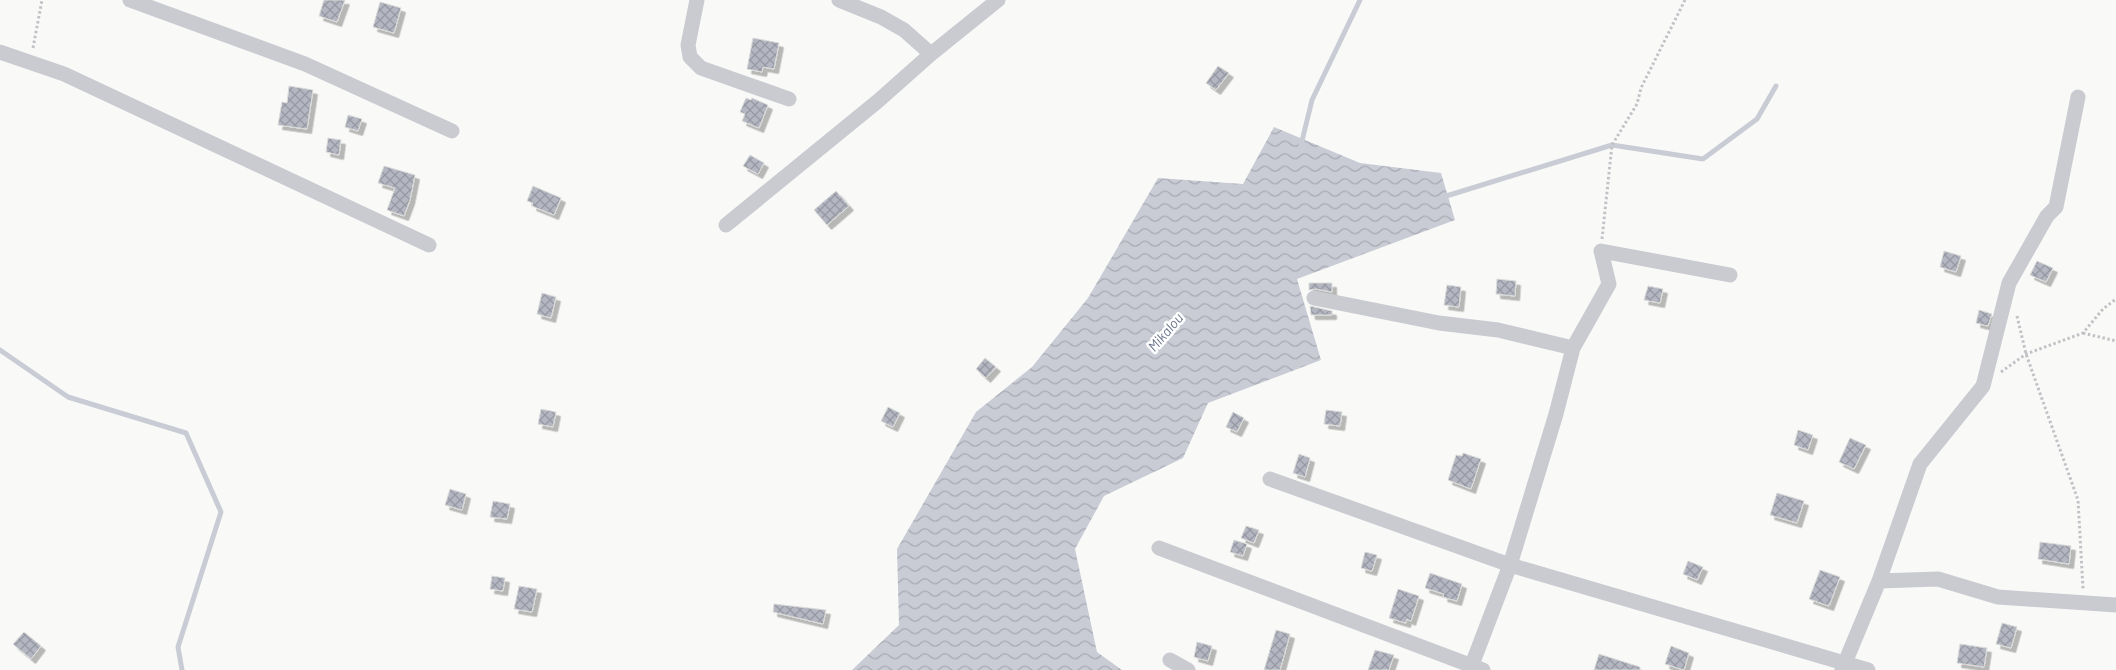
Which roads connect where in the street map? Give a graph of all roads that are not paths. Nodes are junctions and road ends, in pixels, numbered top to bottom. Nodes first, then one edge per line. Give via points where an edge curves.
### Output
1 (130, 0) edge
2 (696, 0) edge
3 (839, 0) edge
4 (998, 0) edge
5 (0, 52) edge
6 (931, 54) junction
7 (2078, 97) dead end
8 (789, 99) dead end
9 (452, 131) dead end
10 (726, 224) dead end
11 (429, 245) dead end
12 (1730, 275) dead end
13 (1314, 298) dead end
14 (1573, 348) junction
15 (1270, 479) dead end
16 (1160, 548) dead end
17 (1510, 565) junction
18 (1878, 581) junction
19 (2116, 604) edge
20 (1170, 660) dead end
21 (1844, 667) edge
22 (1475, 669) edge
23 (1188, 670) edge
24 (1868, 670) edge

1 - 9 street via 305,64
2 - 8 street via 688,45 690,57 701,68
3 - 6 street via 904,30
4 - 6 street
5 - 11 street via 64,74
6 - 10 street
7 - 18 street via 2056,207 2047,216 2009,283 1983,386 1920,464
12 - 14 street via 1601,251 1609,284
13 - 14 street via 1439,323 1498,330
14 - 17 street
15 - 17 street
16 - 22 street
17 - 21 street
17 - 22 street
18 - 19 street via 1938,579 1998,597
18 - 21 street
20 - 23 street
21 - 24 street

